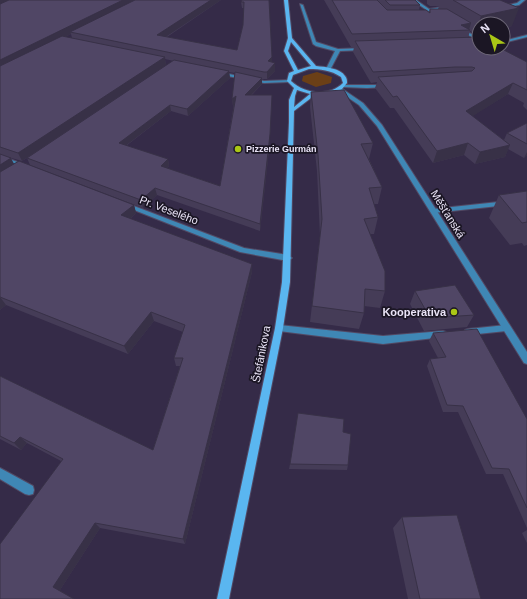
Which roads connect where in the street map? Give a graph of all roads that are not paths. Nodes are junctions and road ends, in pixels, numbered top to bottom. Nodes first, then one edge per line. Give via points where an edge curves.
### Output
1 (286, 0) edge
2 (414, 0) edge
3 (523, 0) edge
4 (301, 5) dead end
5 (456, 7) dead end
6 (499, 8) edge
7 (428, 10) junction
8 (438, 16) edge
9 (455, 26) edge
10 (471, 35) edge
11 (527, 36) edge
12 (290, 38) junction
13 (511, 40) edge
14 (370, 49) edge
15 (338, 50) junction
16 (316, 68) junction
17 (328, 69) junction
18 (211, 71) edge
19 (296, 71) junction
20 (289, 81) junction
21 (394, 85) edge
22 (296, 88) junction
23 (341, 88) junction
24 (314, 93) junction
25 (293, 110) junction
26 (0, 157) edge
27 (30, 165) edge
28 (527, 201) edge
29 (118, 202) edge
30 (433, 211) junction
31 (288, 258) junction
32 (278, 328) junction
33 (506, 328) junction
34 (527, 360) edge
35 (0, 473) edge
36 (29, 490) dead end
37 (223, 599) edge

1 - 12 main road
2 - 7 street
3 - 6 street via 518,4
4 - 15 street via 314,43
5 - 7 street
7 - 8 street
9 - 10 street
11 - 13 street
12 - 16 main road
12 - 19 main road via 286,51
14 - 15 street
15 - 17 street
16 - 17 main road
16 - 19 main road
17 - 23 main road via 343,76 345,83
18 - 20 street via 264,82
19 - 20 main road
20 - 22 main road
21 - 23 street
22 - 24 main road
22 - 25 main road, Štefánikova via 291,95
23 - 24 main road via 332,92
23 - 30 street, Měšťanská via 369,113
24 - 25 main road
25 - 31 main road, Štefánikova
26 - 27 street via 20,168
28 - 30 street
29 - 31 street, Pr. Veselého via 243,250
30 - 33 street, Měšťanská
31 - 32 main road, Štefánikova
32 - 33 street via 383,340
32 - 37 main road, Štefánikova
33 - 34 street, Měšťanská
35 - 36 street

